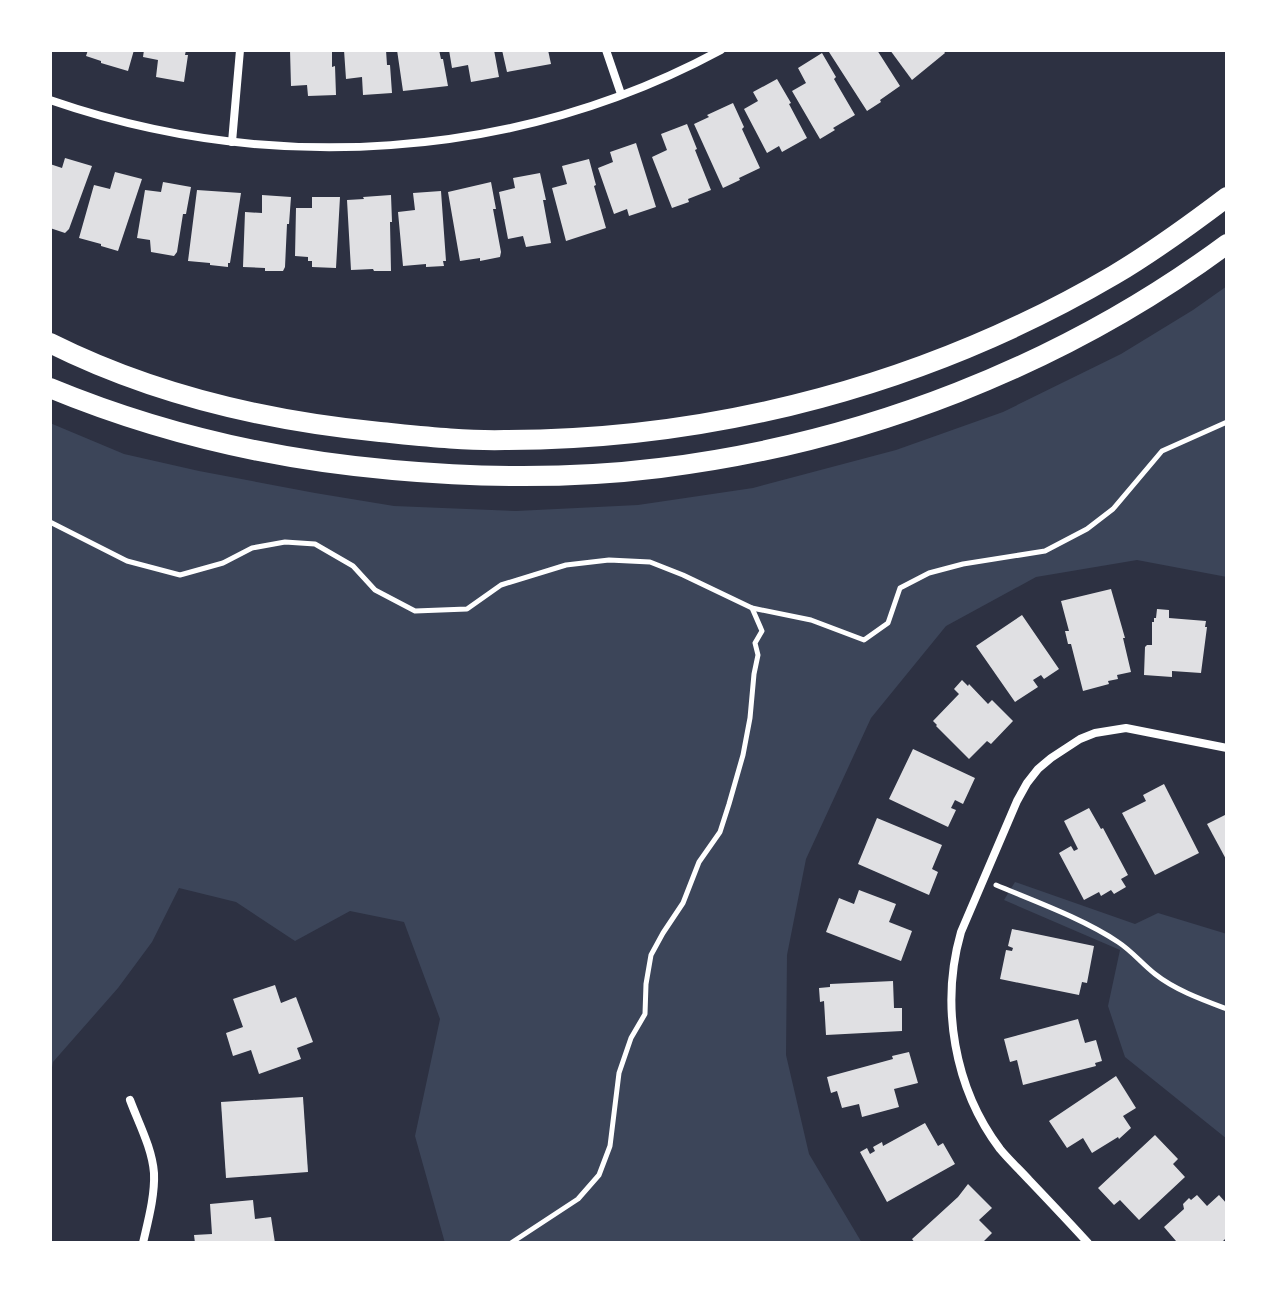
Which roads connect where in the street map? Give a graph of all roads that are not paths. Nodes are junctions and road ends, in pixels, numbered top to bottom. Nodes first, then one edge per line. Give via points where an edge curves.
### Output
1 (240, 50) edge
2 (606, 50) edge
3 (721, 50) edge
4 (621, 94) junction
5 (50, 100) edge
6 (232, 142) junction
7 (1227, 197) edge
8 (1227, 244) edge
9 (50, 343) edge
10 (50, 388) edge
11 (1227, 748) edge
12 (130, 1100) dead end
13 (143, 1243) edge
14 (1088, 1243) edge

1 - 6 street
2 - 4 street
3 - 4 street
4 - 6 street via 541,121 410,145 340,148
5 - 6 street via 139,127
7 - 9 main road via 1115,275 937,360 845,392 678,428 504,440 328,427 224,406 140,381
8 - 10 main road via 1108,321 938,400 825,437 660,468 546,476 451,475 305,460 185,433
11 - 14 street via 1126,728 1080,739 1051,758 1017,801 961,932 951,1004 961,1070 979,1116 1001,1150
12 - 13 street via 154,1174

